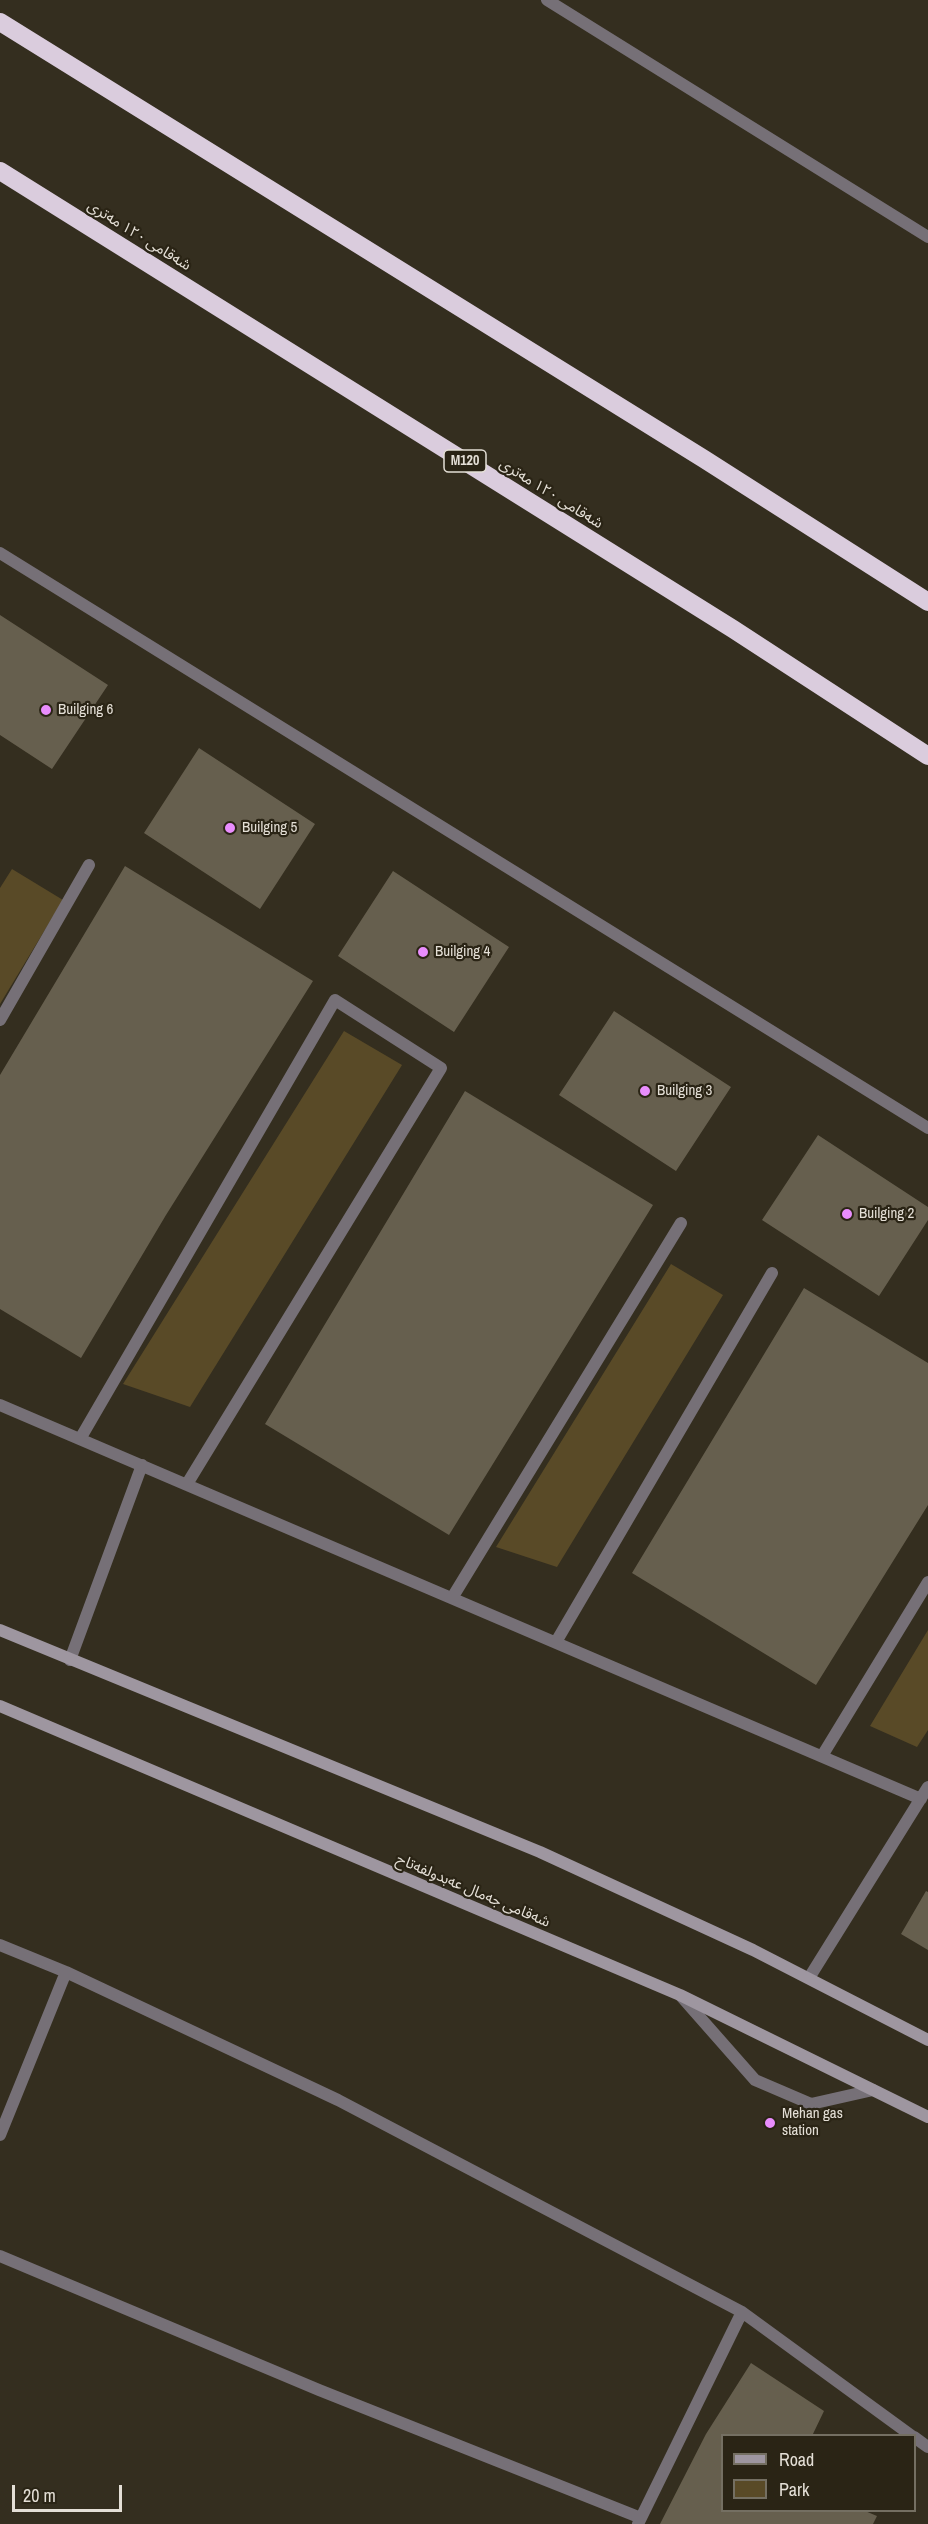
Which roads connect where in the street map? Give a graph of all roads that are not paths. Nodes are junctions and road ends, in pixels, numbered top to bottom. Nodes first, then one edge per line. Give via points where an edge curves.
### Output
1 (547, 0) edge
2 (0, 21) edge
3 (0, 171) edge
4 (928, 237) edge
5 (0, 553) edge
6 (928, 602) edge
7 (928, 756) edge
8 (89, 865) dead end
9 (0, 1020) edge
10 (928, 1128) edge
11 (681, 1223) dead end
12 (772, 1273) dead end
13 (0, 1405) edge
14 (80, 1439) junction
15 (142, 1465) junction
16 (187, 1484) junction
17 (928, 1582) edge
18 (452, 1598) junction
19 (0, 1630) edge
20 (556, 1642) junction
21 (70, 1660) junction
22 (0, 1706) edge
23 (822, 1756) junction
24 (928, 1787) edge
25 (921, 1798) junction
26 (0, 1945) edge
27 (66, 1972) junction
28 (808, 1978) junction
29 (680, 1995) junction
30 (928, 2040) edge
31 (873, 2090) junction
32 (928, 2116) edge
33 (0, 2135) edge
34 (0, 2256) edge
35 (742, 2312) junction
36 (911, 2434) edge
37 (916, 2438) edge
38 (928, 2447) edge
39 (639, 2521) edge

1 - 4 street
2 - 6 highway
3 - 7 highway, شەقامی ١٢٠ مەتری / M120 via 733,629
5 - 10 street
8 - 9 street
11 - 18 street
12 - 20 street
13 - 14 street
14 - 15 street
14 - 16 street via 335,1000 441,1068
15 - 16 street
15 - 21 street
16 - 18 street
17 - 23 street
18 - 20 street
19 - 21 main road
20 - 23 street
21 - 28 main road via 540,1852
22 - 29 main road, شەقامی جەمال عەبدولفەتاح
23 - 25 street
24 - 25 street
25 - 28 street
26 - 27 street
27 - 33 street
27 - 35 street via 338,2100
28 - 30 main road
29 - 31 main road, شەقامی جەمال عەبدولفەتاح
29 - 31 street via 755,2080 811,2104
31 - 32 main road, شەقامی جەمال عەبدولفەتاح
34 - 39 street
35 - 36 street
35 - 39 street
37 - 38 street

